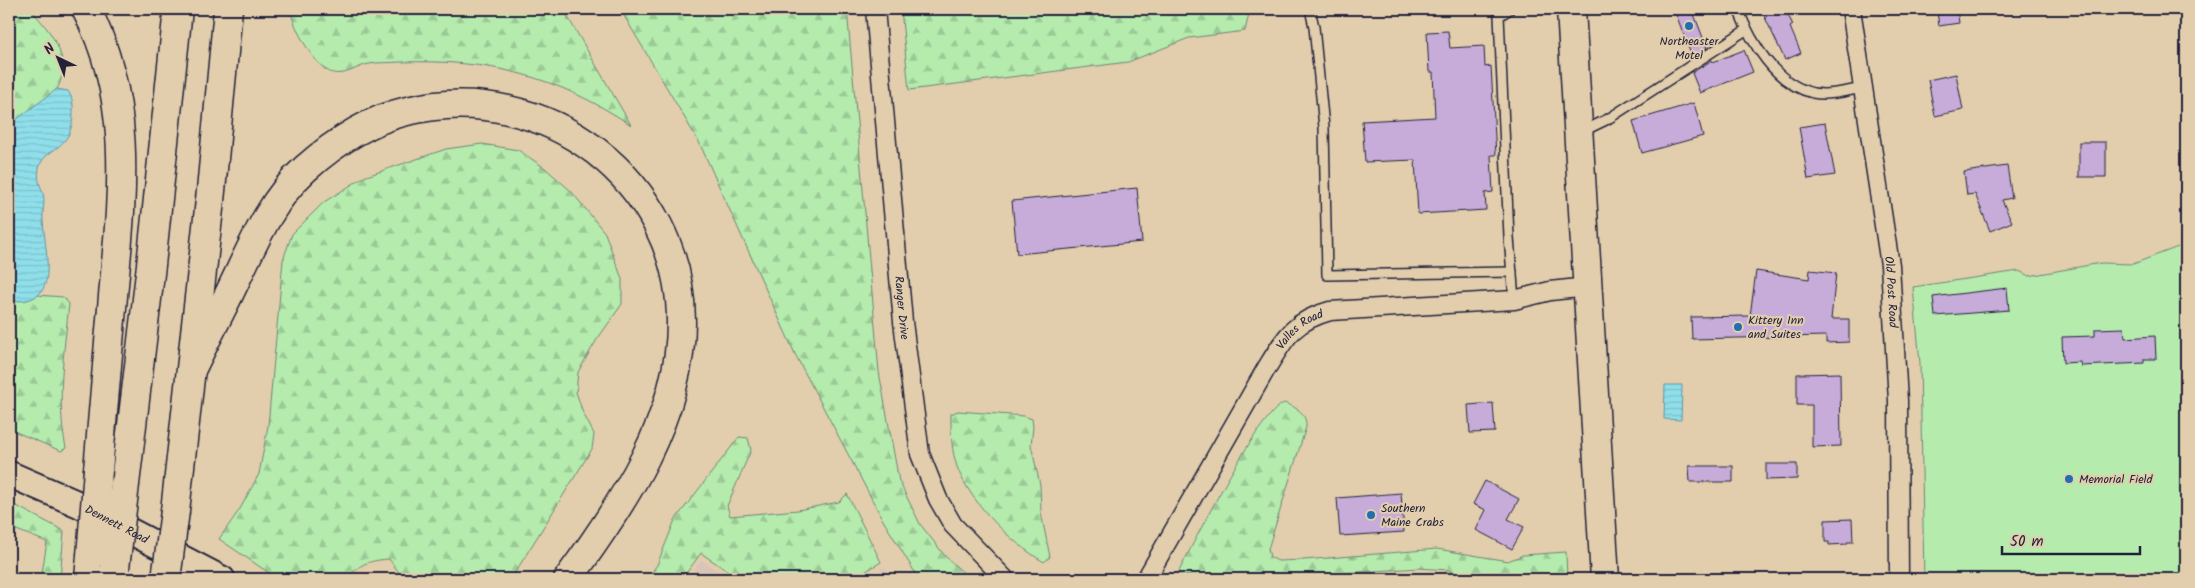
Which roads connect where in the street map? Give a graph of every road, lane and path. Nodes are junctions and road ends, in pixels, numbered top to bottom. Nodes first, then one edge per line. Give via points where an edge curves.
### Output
1 (86, 9) edge
2 (178, 9) edge
3 (228, 9) edge
4 (875, 9) edge
5 (1310, 9) edge
6 (1510, 9) edge
7 (1571, 9) edge
8 (1738, 9) edge
9 (1851, 9) edge
10 (1746, 30) junction
11 (1862, 88) junction
12 (1579, 133) junction
13 (1512, 272) junction
14 (1588, 287) junction
15 (1514, 300) junction
16 (193, 366) junction
17 (9, 474) edge
18 (90, 567) edge
19 (114, 574) edge
20 (166, 579) edge
21 (222, 579) edge
22 (568, 579) edge
23 (1005, 579) edge
24 (1146, 579) edge
25 (1605, 579) edge
26 (1898, 579) edge

1 - 18 main road, bridge via 106,54 112,78 123,164
2 - 19 main road, bridge
3 - 16 main road
4 - 23 street, Ranger Drive via 903,322 920,454 938,499 953,525
5 - 13 lane via 1324,127 1327,275
6 - 13 lane via 1499,16
7 - 12 main road
8 - 10 lane
9 - 11 street, Old Post Road
10 - 11 lane via 1770,64 1802,89 1822,94
10 - 12 lane via 1608,119
11 - 26 street, Old Post Road via 1890,266 1898,400
12 - 14 main road
13 - 15 lane
14 - 15 street, Valles Road via 1550,291
14 - 25 main road
15 - 24 street, Valles Road via 1330,311 1298,324 1266,369
16 - 20 main road, bridge
16 - 22 main road via 264,223 281,197 303,171 356,131 407,111 471,104 534,116 562,128 614,166 651,212 673,268 680,296 681,324 673,382 648,454 607,526
17 - 21 street, Dennett Road via 78,504

